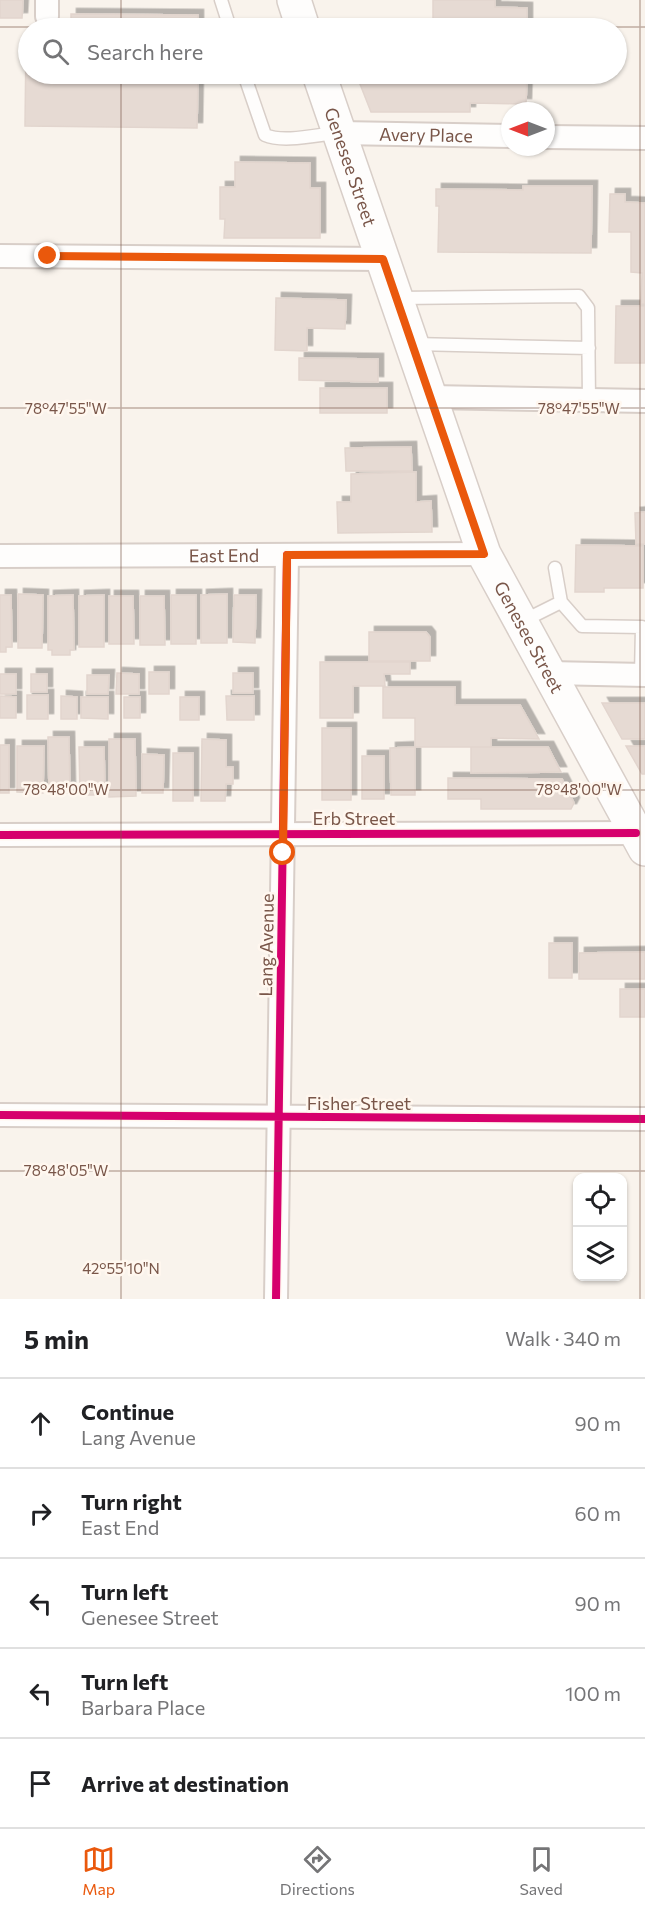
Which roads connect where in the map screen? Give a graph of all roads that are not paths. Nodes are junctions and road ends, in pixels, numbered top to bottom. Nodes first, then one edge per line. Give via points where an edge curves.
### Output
1 (221, 0) edge
2 (294, 0) edge
3 (227, 18) edge
4 (300, 18) edge
5 (247, 84) edge
6 (323, 84) edge
7 (340, 133) junction
8 (501, 136) edge
9 (555, 137) edge
10 (645, 138) edge
11 (0, 256) edge
12 (383, 259) junction
13 (396, 298) junction
14 (412, 344) junction
15 (590, 348) junction
16 (431, 397) junction
17 (589, 400) junction
18 (645, 401) edge
19 (484, 554) junction
20 (287, 555) junction
21 (0, 556) edge
22 (555, 568) dead end
23 (561, 602) junction
24 (521, 622) junction
25 (549, 674) junction
26 (643, 675) edge
27 (283, 833) junction
28 (0, 835) edge
29 (641, 841) edge
30 (0, 1115) edge
31 (279, 1118) junction
32 (645, 1119) edge
33 (276, 1299) edge

1 - 3 lane
2 - 4 main road
5 - 7 lane via 265,135 282,139
6 - 7 main road, Genesee Street
7 - 8 street, Avery Place
7 - 12 main road, Genesee Street
9 - 10 street
11 - 12 street
12 - 13 main road, Genesee Street
13 - 14 main road, Genesee Street
13 - 15 lane via 579,296 588,308
14 - 15 lane
14 - 16 main road, Genesee Street
15 - 17 lane
16 - 17 street
16 - 19 main road, Genesee Street
17 - 18 street
19 - 20 street, East End
19 - 24 main road, Genesee Street
20 - 21 street, East End
20 - 27 street, Lang Avenue
22 - 23 lane
23 - 24 lane
23 - 26 lane via 582,626 642,627
24 - 25 main road, Genesee Street
25 - 26 street
25 - 29 main road, Genesee Street
27 - 28 street, Erb Street
27 - 29 street, Erb Street
27 - 31 street, Lang Avenue
30 - 31 street, Fisher Street
31 - 32 street, Fisher Street
31 - 33 street, Lang Avenue

